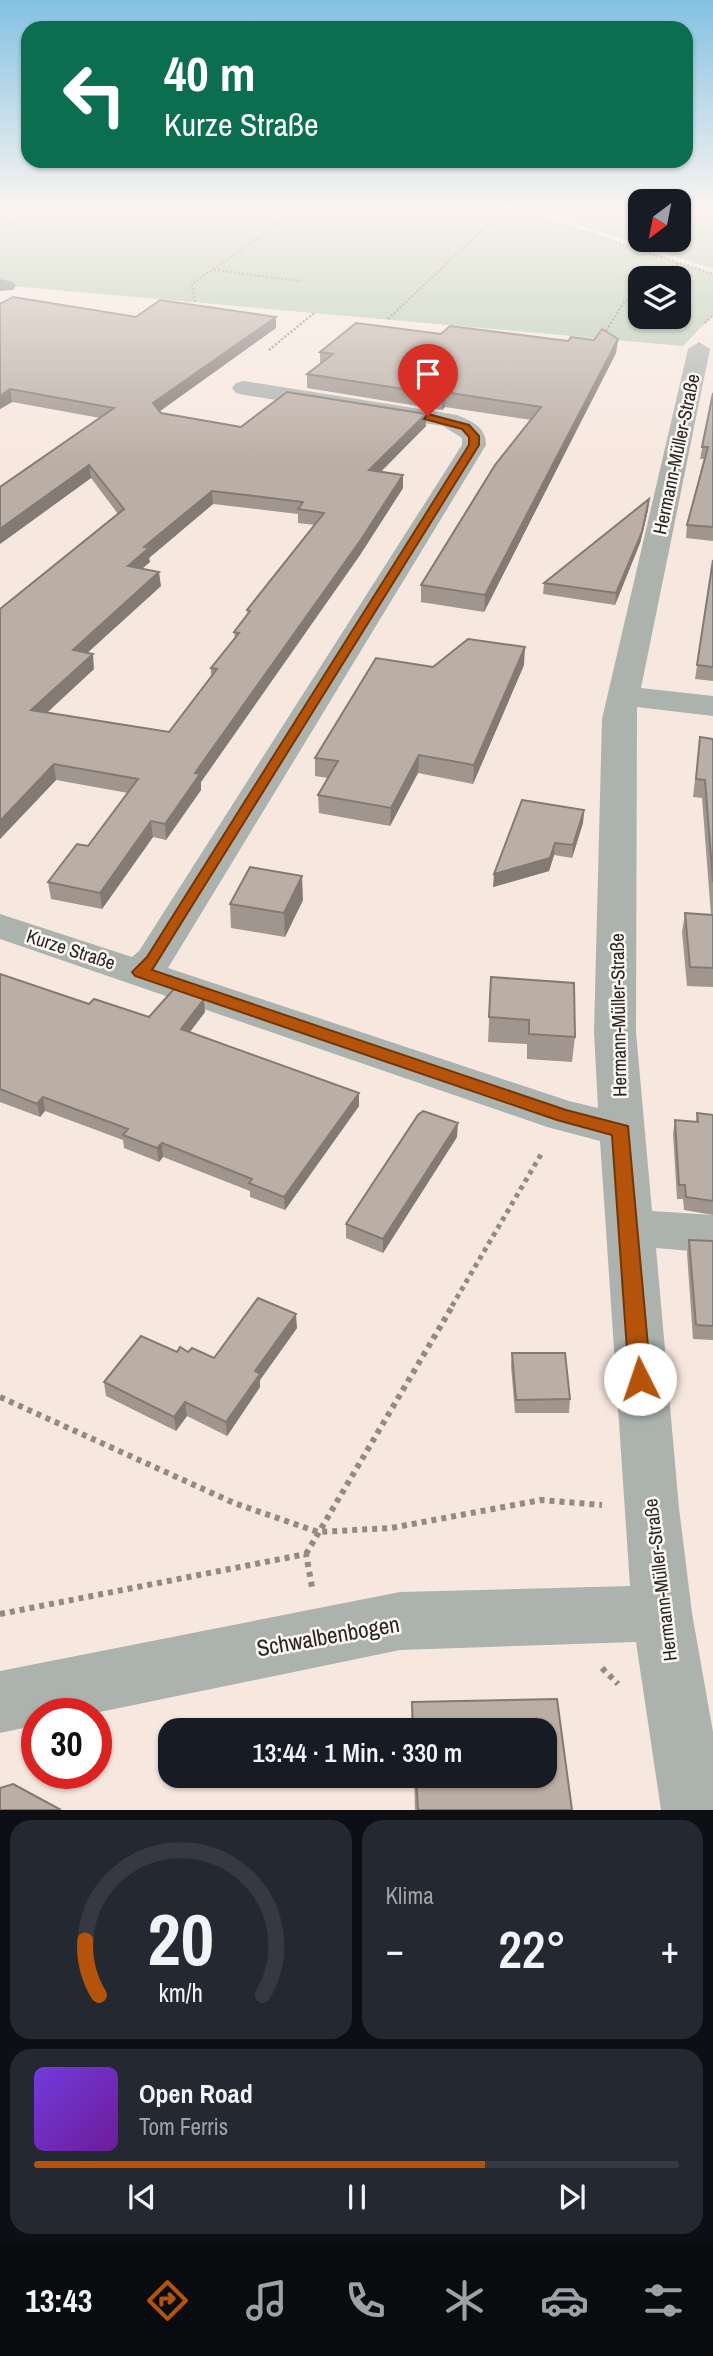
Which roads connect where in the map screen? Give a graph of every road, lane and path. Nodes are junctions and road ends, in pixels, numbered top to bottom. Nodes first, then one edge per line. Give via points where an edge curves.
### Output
1 (194, 294) edge
2 (414, 294) edge
3 (628, 299) edge
4 (195, 302) edge
5 (314, 313) dead end
6 (388, 319) dead end
7 (601, 338) edge
8 (699, 349) dead end
9 (269, 350) dead end
10 (244, 388) dead end
11 (624, 696) junction
12 (713, 706) edge
13 (0, 926) edge
14 (141, 972) junction
15 (621, 1130) junction
16 (548, 1144) dead end
17 (629, 1228) junction
18 (713, 1234) edge
19 (0, 1397) edge
20 (651, 1508) junction
21 (318, 1532) junction
22 (306, 1554) junction
23 (662, 1613) junction
24 (0, 1614) edge
25 (322, 1636) junction
26 (594, 1666) dead end
27 (0, 1702) edge
28 (678, 1719) junction
29 (694, 1810) edge

1 - 4 path
2 - 6 path
3 - 7 path
5 - 9 path
8 - 11 street, Hermann-Müller-Straße
10 - 14 street via 449,421 465,427 474,436 474,445 153,961
11 - 12 street
11 - 15 street, Hermann-Müller-Straße via 618,719 615,1032
13 - 14 street, Kurze Straße
14 - 15 street, Kurze Straße via 563,1116
15 - 17 street, Hermann-Müller-Straße
16 - 21 path
17 - 18 street
17 - 20 street, Hermann-Müller-Straße
19 - 21 path via 234,1503
20 - 21 path via 541,1500 391,1528
20 - 23 street, Hermann-Müller-Straße
21 - 22 path
22 - 24 path
22 - 25 path
23 - 25 street, Schwalbenbogen via 400,1621
23 - 28 street, Hermann-Müller-Straße
25 - 27 street, Schwalbenbogen
26 - 28 path via 605,1670 628,1694
28 - 29 street, Hermann-Müller-Straße

